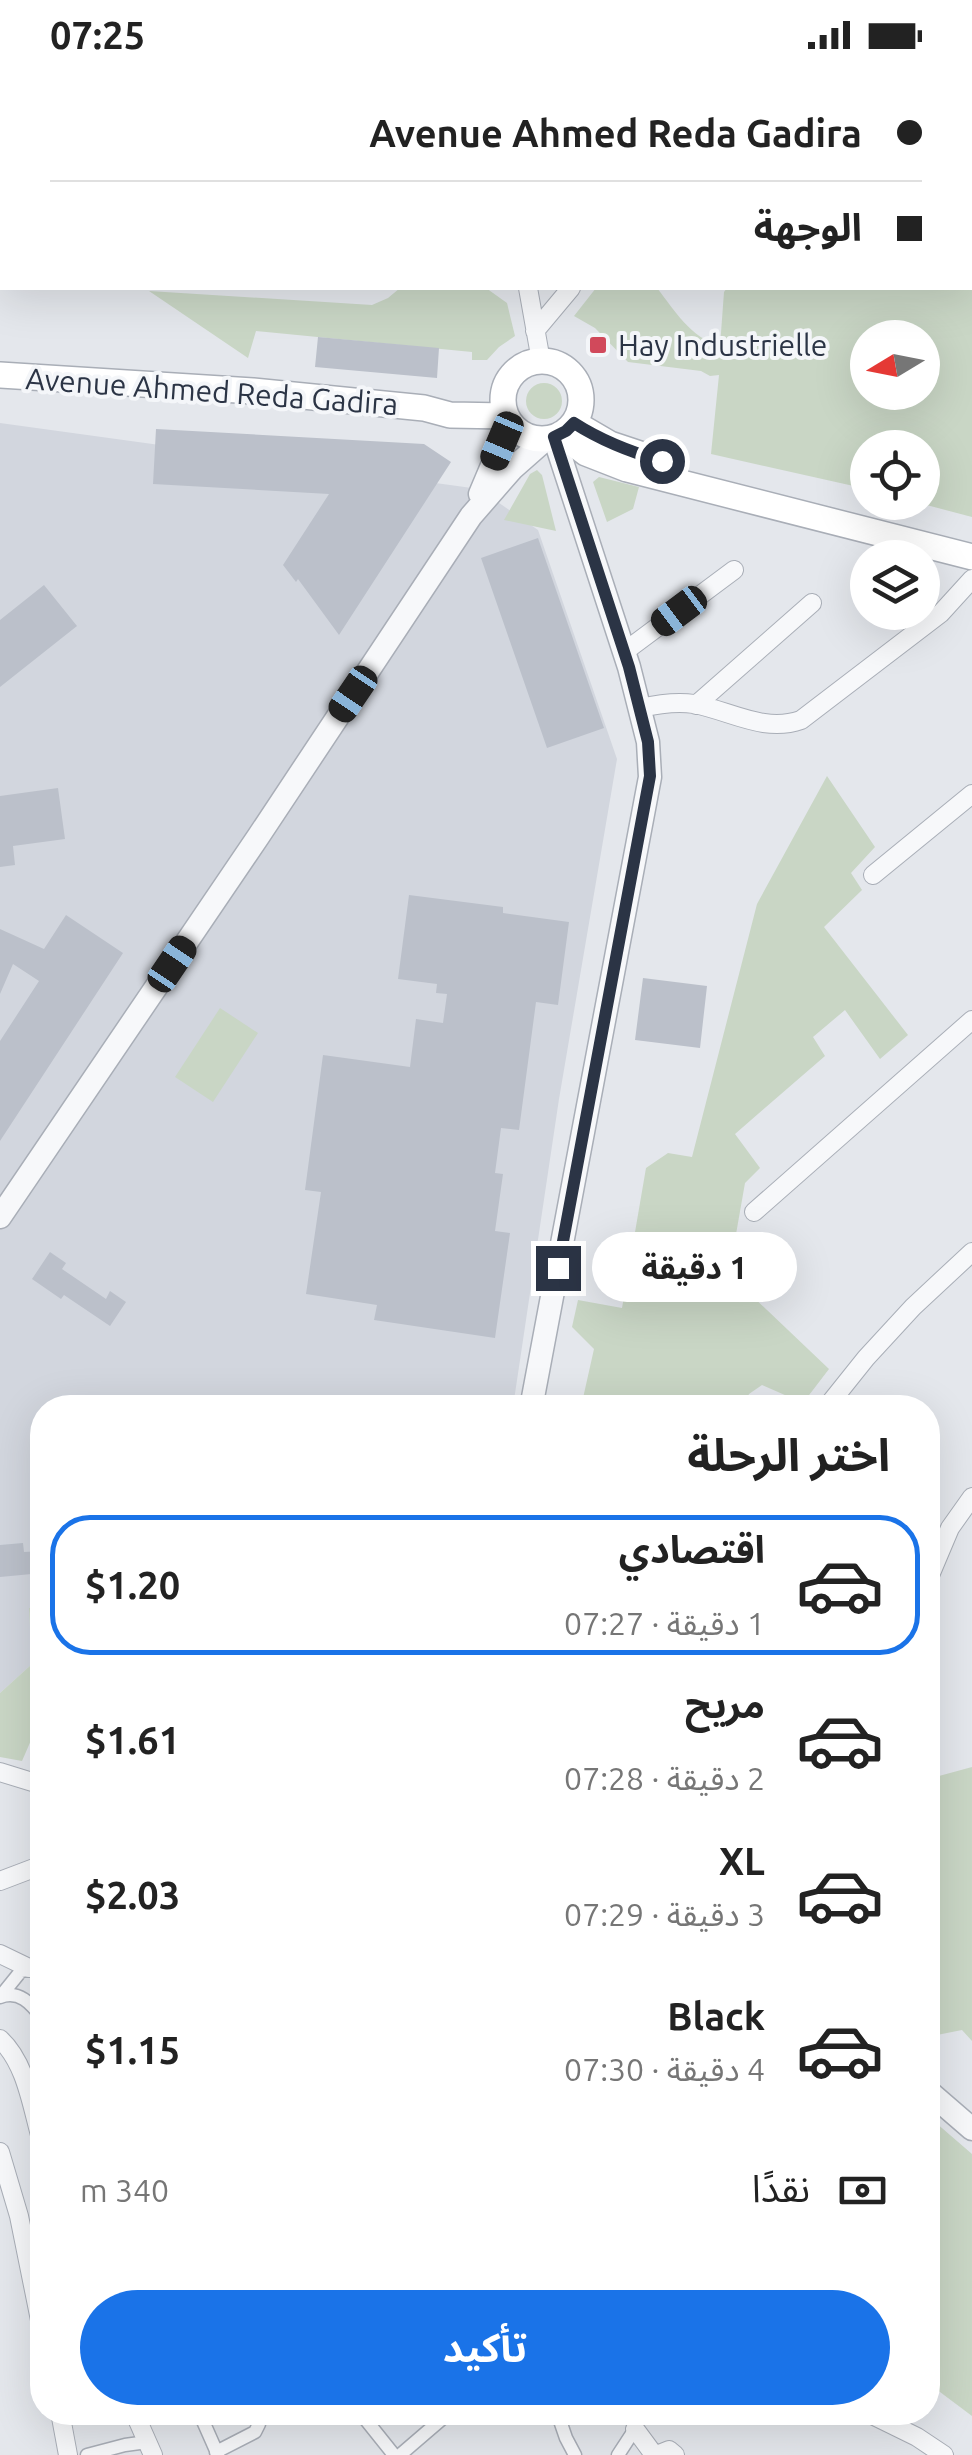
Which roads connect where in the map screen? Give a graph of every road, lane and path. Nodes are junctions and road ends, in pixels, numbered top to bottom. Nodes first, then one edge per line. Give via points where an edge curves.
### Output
1 (569, 290) edge
2 (524, 291) edge
3 (536, 331) junction
4 (541, 361) junction
5 (0, 375) edge
6 (507, 411) junction
7 (559, 434) junction
8 (472, 516) junction
9 (972, 541) edge
10 (972, 557) edge
11 (734, 570) dead end
12 (972, 579) edge
13 (812, 603) dead end
14 (624, 652) junction
15 (696, 704) junction
16 (640, 708) junction
17 (972, 794) edge
18 (873, 875) dead end
19 (972, 1020) edge
20 (754, 1212) dead end
21 (0, 1217) edge
22 (972, 1252) edge
23 (533, 1395) edge
24 (836, 1395) edge
25 (972, 1498) edge
26 (940, 1552) edge
27 (0, 1772) edge
28 (30, 1782) edge
29 (30, 1869) edge
30 (0, 1880) edge
31 (0, 1954) edge
32 (30, 1968) edge
33 (30, 1971) edge
34 (0, 1997) edge
35 (30, 2003) edge
36 (0, 2040) edge
37 (30, 2101) edge
38 (940, 2102) edge
39 (972, 2129) edge
40 (0, 2152) edge
41 (30, 2271) edge
42 (62, 2425) edge
43 (140, 2425) edge
44 (205, 2425) edge
45 (258, 2425) edge
46 (371, 2425) edge
47 (434, 2425) edge
48 (562, 2425) edge
49 (633, 2425) edge
50 (637, 2425) edge
51 (893, 2425) edge
52 (150, 2449) edge
53 (217, 2454) edge
54 (68, 2455) edge
55 (87, 2455) edge
56 (397, 2455) edge
57 (575, 2455) edge
58 (618, 2455) edge
59 (675, 2455) edge
60 (944, 2455) edge

1 - 3 street
2 - 3 street
3 - 4 street
4 - 6 main road via 517,370 506,384
4 - 7 main road via 558,365 576,382 580,408
5 - 6 main road, Avenue Ahmed Reda Gadira via 424,408 478,400
6 - 7 main road via 522,434
6 - 8 street
7 - 8 street via 512,469
7 - 9 main road via 600,438 632,453
7 - 10 main road via 628,469
7 - 14 street
8 - 21 street
11 - 14 street
12 - 15 street via 942,613 801,720 768,725
13 - 15 street
14 - 16 street
15 - 16 street
16 - 23 street via 650,757 648,796
17 - 18 street
19 - 20 street
22 - 24 street
25 - 26 street
27 - 28 street
29 - 30 street
31 - 32 street
33 - 34 street via 22,1971
34 - 35 street
36 - 37 street via 19,2064
38 - 39 street
40 - 41 street
42 - 54 street
43 - 52 street
44 - 53 street
45 - 53 street
46 - 56 street
47 - 56 street
48 - 57 street
49 - 58 street
50 - 59 street via 652,2452
51 - 60 street
52 - 55 street

